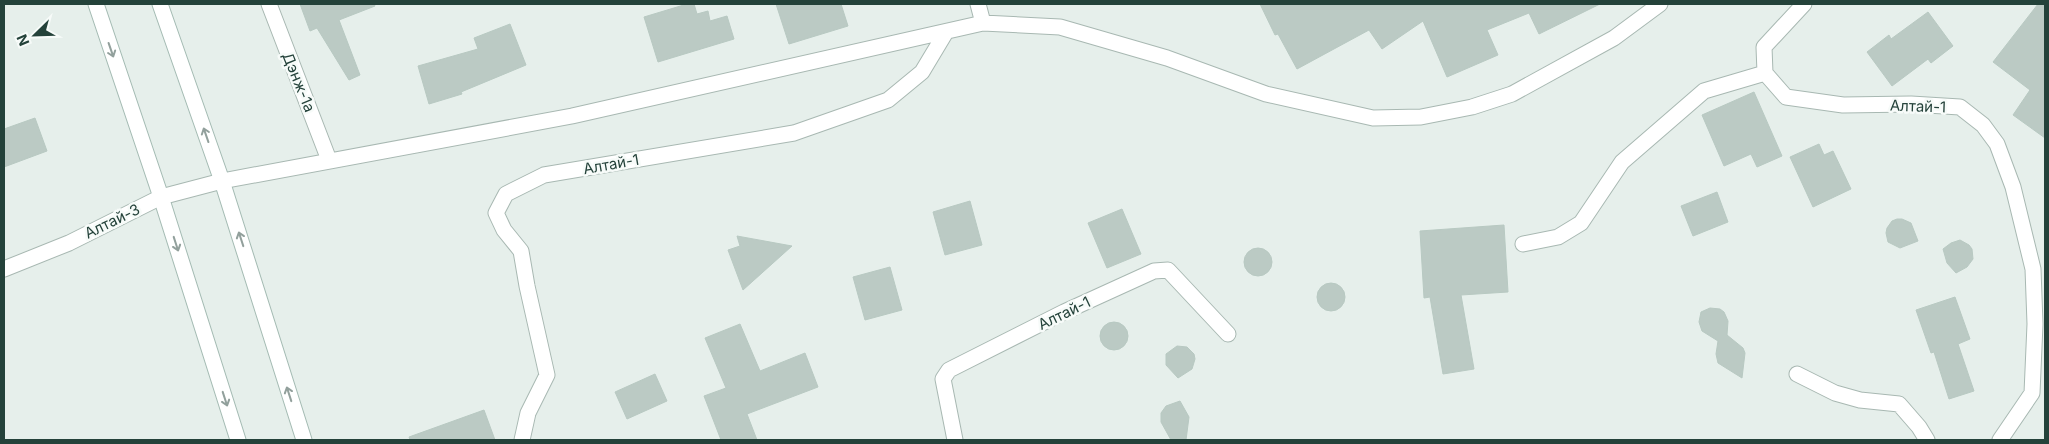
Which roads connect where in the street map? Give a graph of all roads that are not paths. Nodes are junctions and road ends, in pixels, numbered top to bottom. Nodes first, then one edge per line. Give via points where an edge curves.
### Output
1 (96, 4) edge
2 (160, 4) edge
3 (270, 4) edge
4 (978, 4) edge
5 (1660, 4) edge
6 (1804, 4) edge
7 (983, 24) junction
8 (946, 32) junction
9 (1765, 72) junction
10 (330, 160) junction
11 (222, 181) junction
12 (161, 197) junction
13 (1523, 244) dead end
14 (4, 268) edge
15 (2039, 269) edge
16 (1228, 334) dead end
17 (1797, 374) dead end
18 (238, 440) edge
19 (304, 440) edge
20 (522, 440) edge
21 (954, 440) edge
22 (1927, 440) edge
23 (2000, 440) edge

1 -> 12 street
11 -> 2 street
3 - 10 street, Дэнж-1а
4 - 7 street
5 - 7 street, Алтай-3 via 1614,38 1512,94 1472,107 1421,117 1373,118 1266,94 1167,58 1060,27
6 - 9 street via 1764,47
7 - 8 street, Алтай-3
8 - 10 street, Алтай-3 via 572,116
8 - 20 street, Алтай-1 via 922,72 888,100 794,133 544,175 506,194 496,213 521,252 548,376 528,413
9 - 13 street via 1704,91 1622,162 1581,222 1558,237
9 - 15 street, Алтай-1 via 1786,97 1843,105 1960,107 1984,125 1997,144
10 - 11 street, Алтай-3
11 - 12 street, Алтай-3
19 -> 11 street
12 - 14 street, Алтай-3 via 69,243
12 -> 18 street
15 - 23 street, Алтай-1 via 2032,393
16 - 21 street, Алтай-1 via 1168,270 1154,271 949,370 943,379
17 - 22 street via 1836,393 1860,400 1899,404

